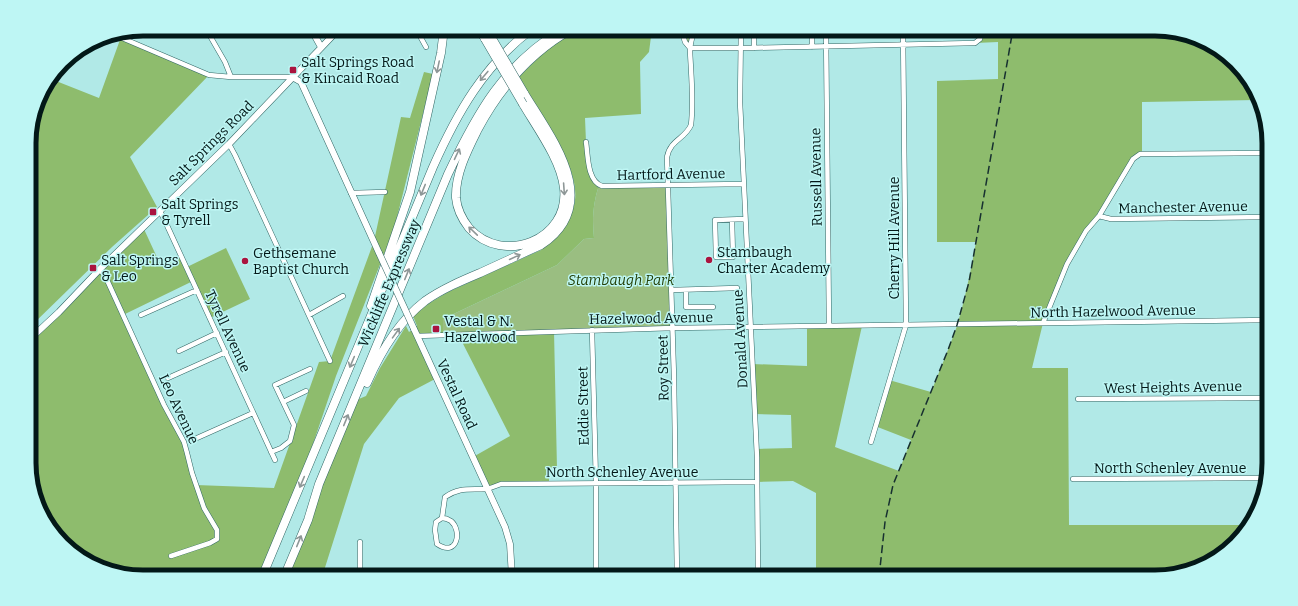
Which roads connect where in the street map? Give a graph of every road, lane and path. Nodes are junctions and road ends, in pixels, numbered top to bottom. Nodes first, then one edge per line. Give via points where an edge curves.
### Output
1 (210, 36) edge
2 (315, 36) edge
3 (332, 36) edge
4 (420, 36) edge
5 (443, 36) edge
6 (488, 36) edge
7 (488, 36) edge
8 (524, 36) edge
9 (553, 36) edge
10 (562, 36) edge
11 (683, 36) edge
12 (693, 36) edge
13 (741, 36) edge
14 (754, 36) edge
15 (812, 36) edge
16 (826, 36) edge
17 (903, 36) edge
18 (981, 36) edge
19 (124, 38) edge
20 (904, 44) junction
21 (826, 46) junction
22 (321, 47) junction
23 (426, 47) dead end
24 (812, 47) junction
25 (690, 48) junction
26 (741, 48) junction
27 (754, 48) junction
28 (231, 77) junction
29 (292, 77) junction
30 (511, 80) edge
31 (511, 80) edge
32 (511, 80) edge
33 (511, 80) edge
34 (586, 142) dead end
35 (229, 144) junction
36 (1262, 153) edge
37 (743, 184) junction
38 (668, 185) junction
39 (385, 192) dead end
40 (352, 193) junction
41 (160, 211) junction
42 (1099, 216) junction
43 (1262, 217) edge
44 (745, 219) junction
45 (732, 220) junction
46 (100, 269) junction
47 (737, 288) dead end
48 (197, 290) junction
49 (672, 290) junction
50 (686, 290) junction
51 (343, 296) dead end
52 (713, 306) dead end
53 (140, 315) dead end
54 (309, 315) junction
55 (1262, 320) edge
56 (1043, 323) junction
57 (906, 325) junction
58 (957, 325) joint
59 (829, 326) junction
60 (750, 327) junction
61 (673, 328) junction
62 (592, 330) junction
63 (36, 333) edge
64 (217, 333) junction
65 (417, 336) junction
66 (358, 347) junction
67 (179, 351) dead end
68 (226, 352) junction
69 (330, 361) dead end
70 (310, 369) dead end
71 (168, 378) dead end
72 (306, 391) dead end
73 (1262, 398) edge
74 (1078, 399) dead end
75 (354, 401) junction
76 (283, 402) junction
77 (253, 413) junction
78 (197, 438) dead end
79 (871, 442) dead end
80 (271, 452) junction
81 (275, 460) dead end
82 (1261, 478) edge
83 (1073, 479) dead end
84 (757, 482) junction
85 (596, 483) junction
86 (676, 483) junction
87 (488, 489) junction
88 (442, 518) junction
89 (360, 542) dead end
90 (171, 556) dead end
91 (265, 570) edge
92 (287, 570) edge
93 (360, 570) edge
94 (511, 570) edge
95 (596, 570) edge
96 (677, 570) edge
97 (758, 570) edge

1 - 28 street
2 - 22 street
3 - 22 street, Salt Springs Road
4 - 23 street
5 -> 66 highway via 410,192
75 -> 6 highway, bridge via 362,393 390,342 420,306 438,292 541,245 555,233 568,212 571,197 568,171
7 -> 30 highway, bridge
8 -> 66 highway, Wickliffe Expressway via 484,76 450,129
75 -> 9 highway, Wickliffe Expressway via 448,174 471,126 488,99 514,67
33 -> 10 highway, bridge via 536,55
11 - 25 street, Roy Street
12 - 25 street, Roy Street
13 - 26 street, Donald Avenue
14 - 27 street
15 - 24 street
16 - 21 street, Russell Avenue
17 - 20 street, Cherry Hill Avenue
18 - 20 street via 975,43
19 - 28 street via 209,75
20 - 21 street
20 - 57 street, Cherry Hill Avenue
21 - 24 street
21 - 59 street, Russell Avenue
22 - 29 street, Salt Springs Road
24 - 27 street
25 - 26 street
25 - 38 street, Roy Street via 691,126 668,151
26 - 27 street
26 - 37 street, Donald Avenue
28 - 29 street
29 - 35 street, Salt Springs Road
29 - 40 street, Vestal Road via 301,82
31 -> 32 highway, bridge via 556,161 563,183 564,198 557,220 542,236 521,245 501,246 480,238 472,231 464,221 456,197 460,173 470,146 482,122
34 - 38 street, Hartford Avenue via 590,173 599,185
35 - 41 street, Salt Springs Road
35 - 54 street
36 - 42 street via 1140,154 1133,159
37 - 38 street, Hartford Avenue
37 - 44 street, Donald Avenue
38 - 49 street, Roy Street
39 - 40 street
40 - 65 street, Vestal Road, bridge
41 - 46 street, Salt Springs Road
41 - 48 street, Tyrell Avenue
42 - 43 street, Manchester Avenue via 1111,219
42 - 56 street via 1086,231 1067,264
44 - 45 street
44 - 60 street, Donald Avenue
45 - 45 street via 715,220 716,257 734,257
46 - 63 street, Salt Springs Road
46 - 90 street, Leo Avenue via 184,442 204,508 217,530 217,539 210,543
47 - 50 street
48 - 53 street
48 - 64 street, Tyrell Avenue
49 - 50 street
49 - 61 street, Roy Street
50 - 52 street via 686,307
51 - 54 street
54 - 69 street
55 - 56 street, North Hazelwood Avenue
56 - 58 street, North Hazelwood Avenue
57 - 58 street, Hazelwood Avenue
57 - 59 street, Hazelwood Avenue
57 - 79 street, Cherry Hill Avenue
59 - 60 street, Hazelwood Avenue
60 - 61 street, Hazelwood Avenue
60 - 84 street, Donald Avenue
61 - 62 street, Hazelwood Avenue
61 - 86 street, Roy Street
62 - 65 street, Hazelwood Avenue
62 - 85 street, Eddie Street
64 - 67 street
64 - 68 street, Tyrell Avenue
65 - 87 street, Vestal Road
66 -> 91 highway, Wickliffe Expressway
68 - 71 street
68 - 77 street, Tyrell Avenue
70 - 76 street via 275,385
72 - 76 street
73 - 74 street, West Heights Avenue
92 -> 75 highway, Wickliffe Expressway
76 - 80 street via 294,425 290,441
77 - 78 street
77 - 80 street, Tyrell Avenue
80 - 81 street, Tyrell Avenue
82 - 83 street, North Schenley Avenue
84 - 86 street, North Schenley Avenue
84 - 97 street, Donald Avenue
85 - 86 street, North Schenley Avenue
85 - 87 street, North Schenley Avenue via 501,484
85 - 95 street, Eddie Street
86 - 96 street, Roy Street
87 - 88 street, North Schenley Avenue via 462,489 445,497
87 - 94 street, Vestal Road via 509,540
88 - 88 street via 436,522 435,538 437,544 449,549 454,546 456,530 449,519
89 - 93 street

